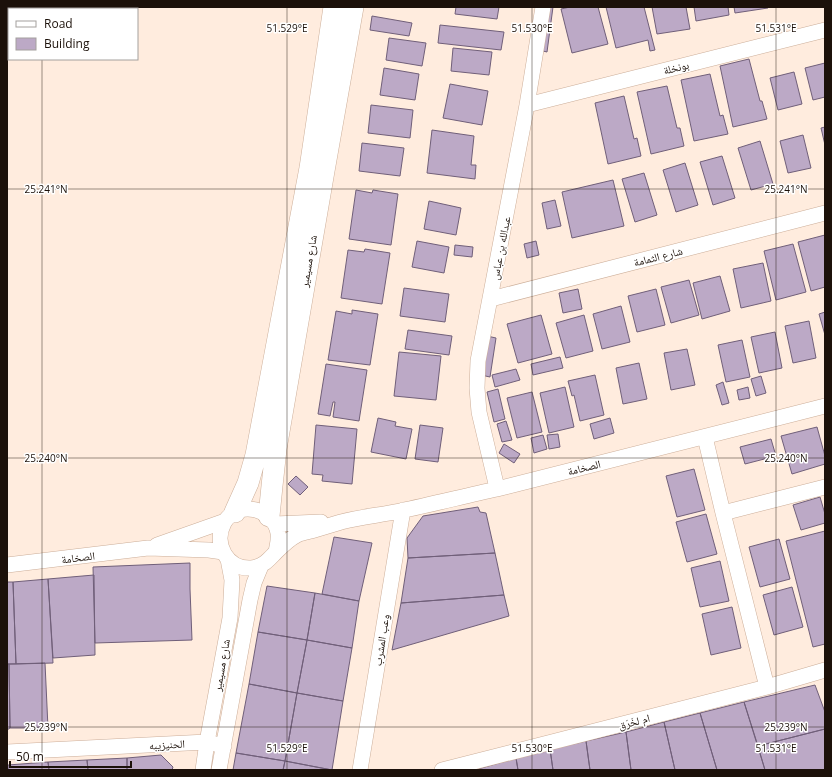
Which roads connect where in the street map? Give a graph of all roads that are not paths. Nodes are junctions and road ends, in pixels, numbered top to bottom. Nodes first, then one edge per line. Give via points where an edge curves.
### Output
1 (543, 7) edge
2 (342, 14) edge
3 (825, 30) edge
4 (527, 105) junction
5 (317, 169) junction
6 (825, 213) edge
7 (491, 299) junction
8 (825, 406) edge
9 (704, 437) junction
10 (825, 487) edge
11 (497, 488) junction
12 (403, 510) junction
13 (723, 513) junction
14 (230, 517) junction
15 (272, 520) junction
16 (342, 522) junction
17 (148, 548) junction
18 (276, 552) junction
19 (226, 556) junction
20 (7, 565) edge
21 (261, 566) junction
22 (226, 638) junction
23 (243, 640) junction
24 (825, 670) edge
25 (767, 686) junction
26 (207, 742) junction
27 (224, 746) junction
28 (7, 752) edge
29 (203, 770) edge
30 (219, 770) edge
31 (360, 770) edge
32 (442, 770) edge

1 - 4 street, عبدالله بن عباس
2 - 5 street, شارع مسيمير
3 - 4 street, بونخلة
4 - 7 street, عبدالله بن عباس
5 - 14 street, شارع مسيمير via 256,455 248,483
5 - 15 street, شارع مسيمير via 276,449
6 - 7 street, شارع الثمامة
7 - 11 street, عبدالله بن عباس via 478,362 477,388 479,412
8 - 9 street, الصخامة
9 - 11 street, الصخامة
9 - 13 street
10 - 13 street
11 - 12 street, الصخامة
12 - 16 street, الصخامة
12 - 31 street, وعب المشرب
13 - 25 street
14 - 15 street via 244,509 253,509 262,511
14 - 17 street, الصخامة
14 - 19 street via 220,531 220,541
15 - 16 street, الصخامة
15 - 18 street via 278,533
16 - 18 street, الصخامة via 297,535
17 - 19 street, الصخامة via 210,550
17 - 20 street, الصخامة
18 - 21 street
19 - 21 street via 234,564 242,567
19 - 22 street, شارع مسيمير via 232,580
21 - 23 street, شارع مسيمير via 254,583
22 - 23 street
22 - 26 street, شارع مسيمير
23 - 27 street, شارع مسيمير
24 - 25 street, ام لخَرَق
25 - 32 street, ام لخَرَق
26 - 27 street, الحنيزيبه
26 - 28 street, الحنيزيبه
26 - 29 street, شارع مسيمير
27 - 30 street, شارع مسيمير

